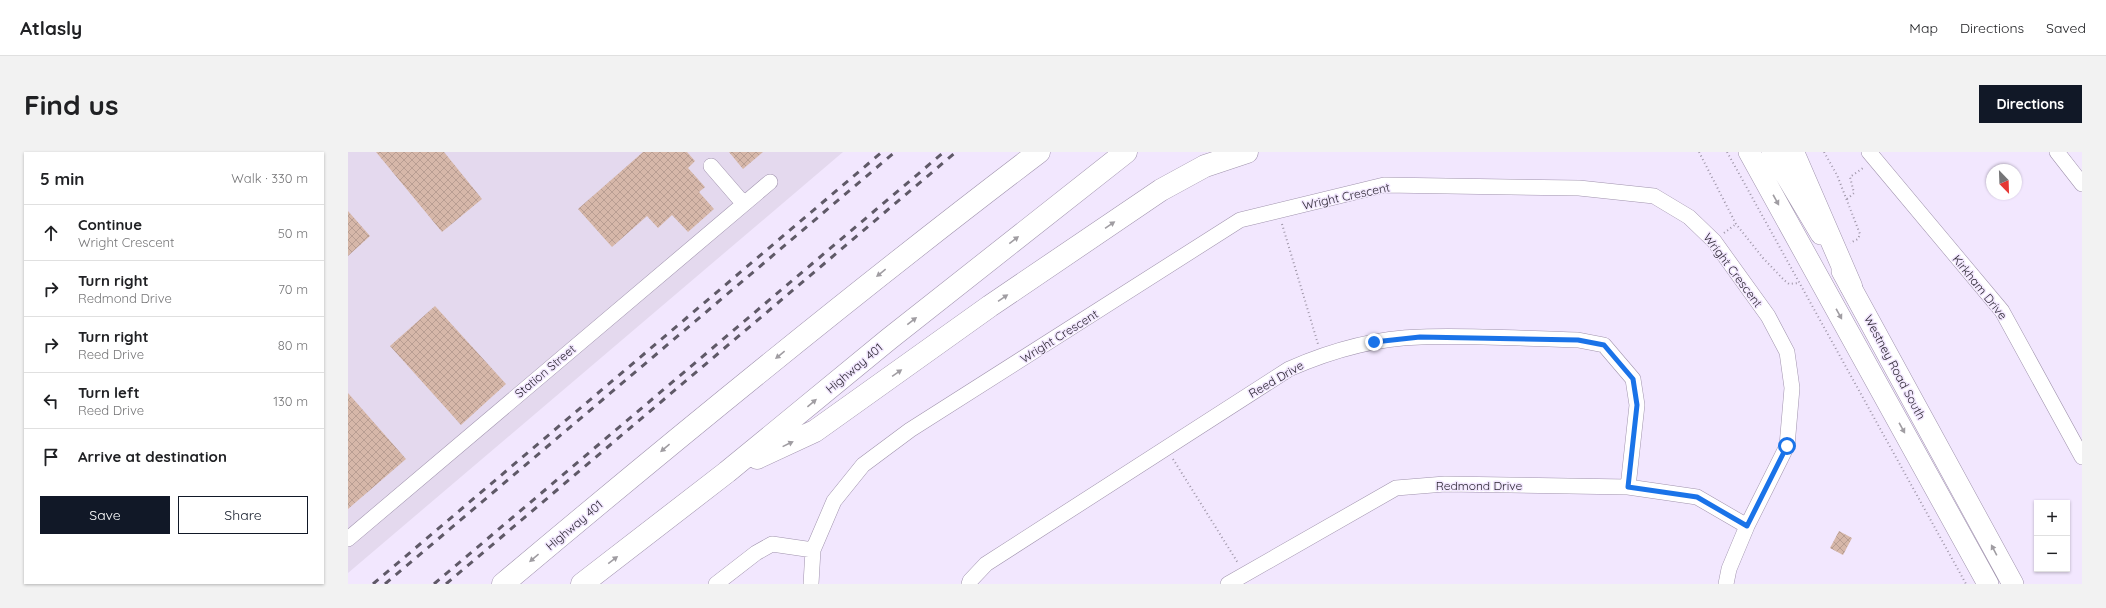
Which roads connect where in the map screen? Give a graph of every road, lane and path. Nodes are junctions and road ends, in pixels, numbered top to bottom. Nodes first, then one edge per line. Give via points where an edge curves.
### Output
1 (1018, 152) edge
2 (1039, 152) edge
3 (1126, 152) edge
4 (1247, 152) edge
5 (1699, 152) edge
6 (1727, 152) edge
7 (1749, 152) edge
8 (1772, 152) edge
9 (1793, 152) edge
10 (1824, 152) edge
11 (1869, 152) edge
12 (2057, 152) edge
13 (711, 166) dead end
14 (1863, 168) dead end
15 (770, 182) dead end
16 (2082, 184) edge
17 (1847, 199) junction
18 (743, 204) junction
19 (1276, 212) junction
20 (1848, 244) dead end
21 (912, 249) junction
22 (1798, 283) junction
23 (1851, 286) junction
24 (1321, 355) junction
25 (1166, 448) junction
26 (2082, 457) edge
27 (728, 472) junction
28 (1628, 487) junction
29 (1747, 526) junction
30 (348, 539) edge
31 (813, 550) junction
32 (1238, 563) dead end
33 (503, 584) edge
34 (582, 584) edge
35 (716, 584) edge
36 (811, 584) edge
37 (969, 584) edge
38 (1228, 584) edge
39 (1726, 584) edge
40 (1966, 584) edge
41 (1988, 584) edge
42 (2013, 584) edge

1 - 21 highway
2 - 21 highway, Highway 401
27 -> 3 highway, Highway 401 via 889,339
27 -> 4 highway via 815,431 990,306 1161,190 1205,166
5 - 22 path via 1736,224 1784,280 1790,284
6 - 22 path
7 -> 41 main road, Westney Road South
8 - 23 main road, Westney Road South
9 - 23 highway
10 - 17 path
11 - 26 street, Kirkham Drive via 2002,311
12 - 16 street
13 - 18 street
14 - 17 path via 1850,176 1854,193
15 - 18 street, Station Street
17 - 20 path via 1860,234 1858,239
18 - 30 street, Station Street
19 - 24 path via 1283,226
19 - 29 street, Wright Crescent via 1384,185 1446,185 1619,191 1654,196 1689,217 1718,247 1768,316 1787,352 1792,388 1787,446
19 - 31 street, Wright Crescent via 1240,220 910,430 863,465 834,501
21 -> 33 highway, Highway 401 via 695,422
22 - 40 path
42 -> 23 main road, Westney Road South
24 - 25 street, Reed Drive via 1289,369
24 - 28 street, Reed Drive via 1374,342 1420,337 1578,340 1604,345 1633,379 1637,405
25 - 32 path
25 - 37 street, Reed Drive via 986,564
34 -> 27 highway, Highway 401
28 - 29 street, Redmond Drive via 1697,497
28 - 38 street, Redmond Drive via 1445,484 1396,488
29 - 39 street, Wright Crescent via 1728,569
31 - 35 street via 772,544
31 - 36 street, Wright Crescent

